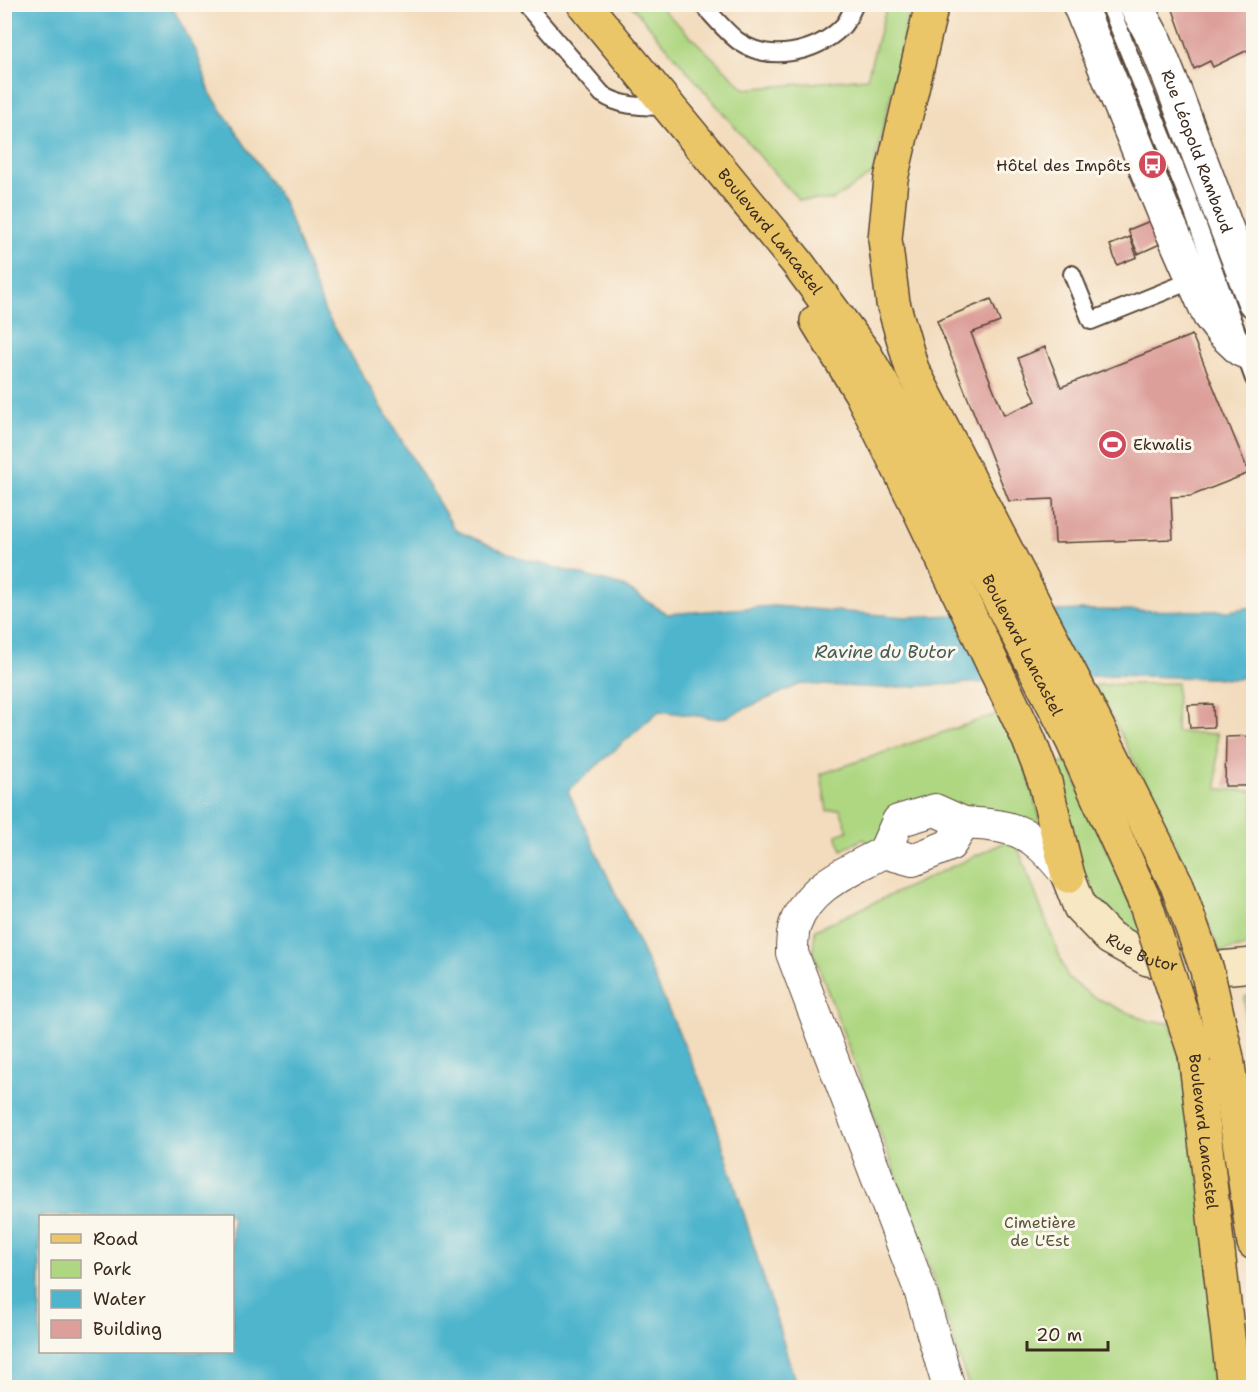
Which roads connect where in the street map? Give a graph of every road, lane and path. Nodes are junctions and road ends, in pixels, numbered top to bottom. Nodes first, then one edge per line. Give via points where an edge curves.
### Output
1 (525, 4) edge
2 (584, 4) edge
3 (702, 4) edge
4 (855, 4) edge
5 (932, 4) edge
6 (1079, 4) edge
7 (1109, 4) edge
8 (1135, 4) edge
9 (670, 107) junction
10 (1072, 274) dead end
11 (1193, 280) junction
12 (1254, 301) edge
13 (1247, 352) edge
14 (1254, 380) edge
15 (943, 492) junction
16 (1068, 876) junction
17 (1254, 965) edge
18 (1254, 1243) edge
19 (949, 1388) edge
20 (1234, 1388) edge

1 - 9 lane via 602,94 627,105
2 - 9 main road, Boulevard Lancastel
3 - 4 lane via 738,40 759,51 786,54 820,44 843,27
5 - 15 main road, Boulevard Lancastel via 891,179 885,239 893,303
6 - 11 street, Rue Léopold Rambaud
7 - 13 lane, Rue Léopold Rambaud
8 - 12 street, Rue Léopold Rambaud via 1154,39
9 - 15 main road, Boulevard Lancastel via 732,181 861,393
10 - 11 lane via 1091,321
11 - 13 street, Rue Léopold Rambaud via 1209,315 1222,332
13 - 14 lane, Rue Léopold Rambaud
15 - 16 main road via 1045,782
15 - 18 main road, Boulevard Lancastel, bridge via 1082,694 1177,885 1207,970 1227,1058
15 - 20 main road, Boulevard Lancastel, bridge via 1073,742 1145,902 1195,1054
16 - 17 main road, Rue Butor via 1080,908 1110,938 1148,959 1197,970
16 - 19 street via 1048,850 1026,834 994,825 964,824 935,810 898,821 884,852 822,886 804,905 794,927 792,953 920,1290

